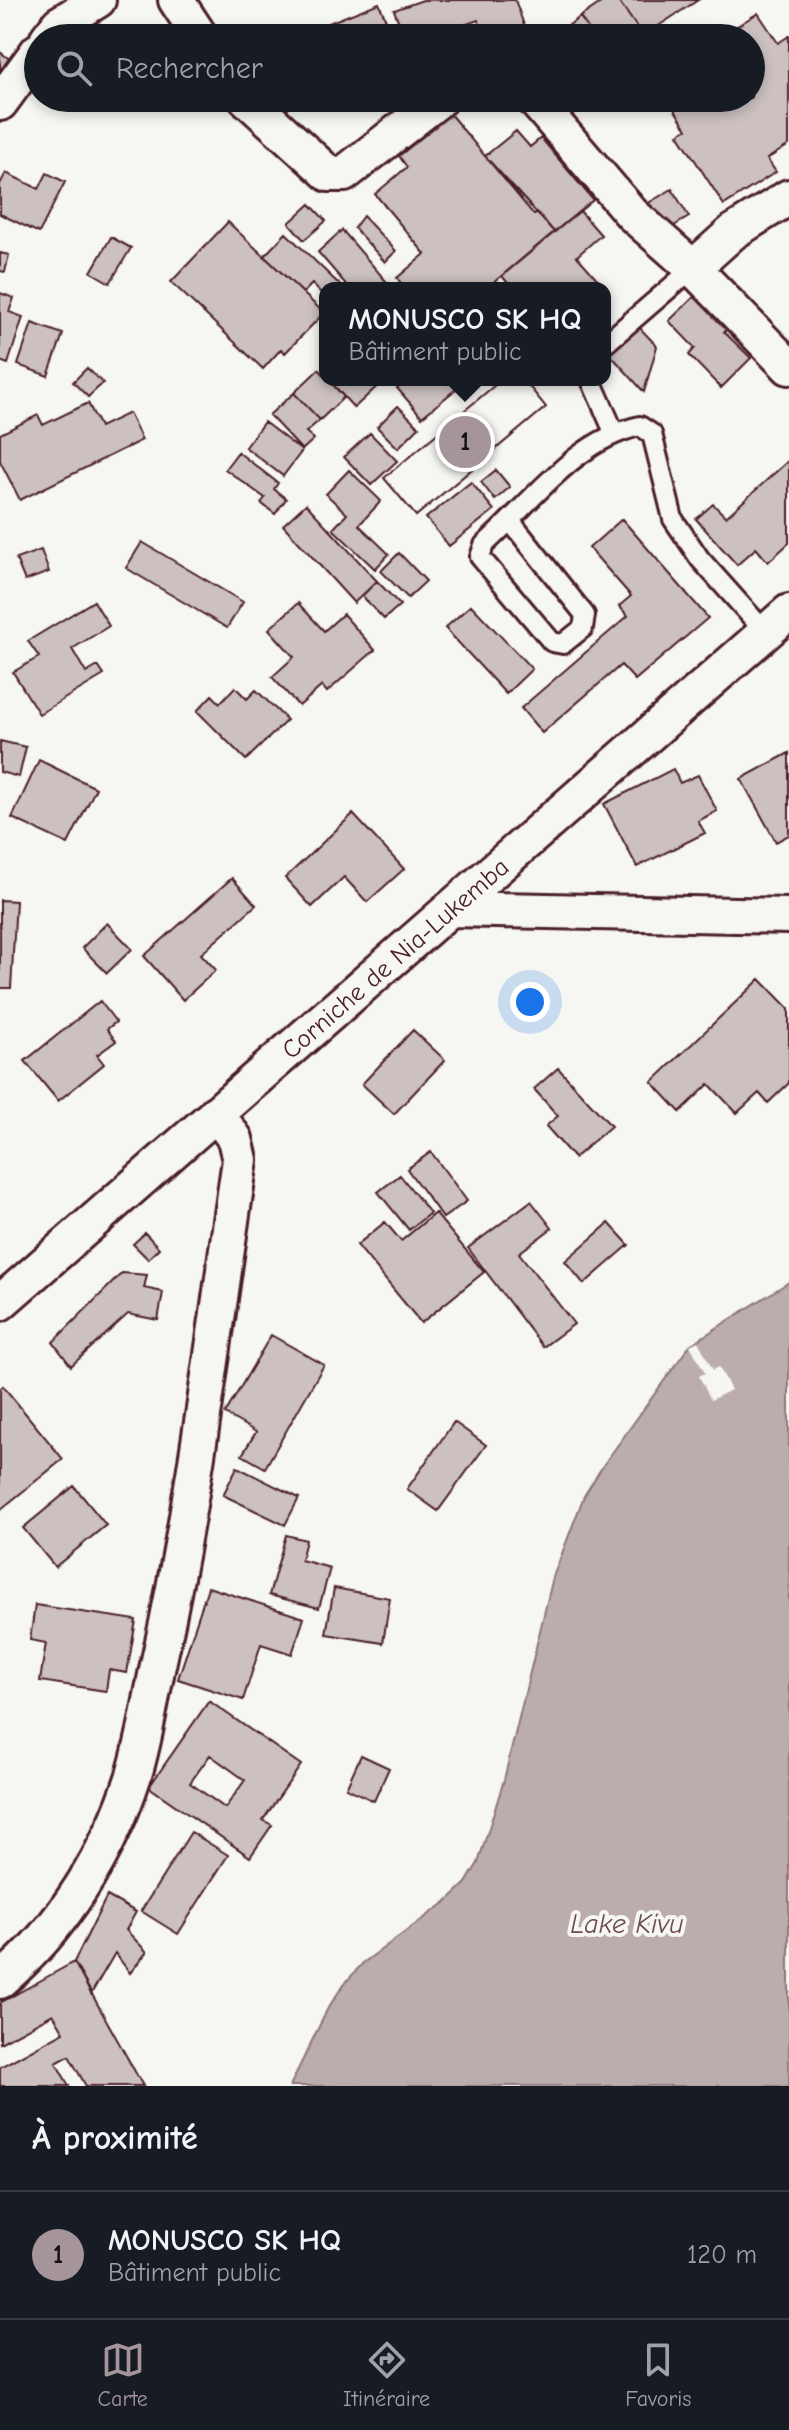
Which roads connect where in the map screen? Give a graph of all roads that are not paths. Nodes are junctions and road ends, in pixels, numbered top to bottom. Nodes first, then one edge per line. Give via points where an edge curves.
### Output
1 (98, 0) edge
2 (176, 0) edge
3 (59, 24) edge
4 (192, 24) edge
5 (24, 70) edge
6 (0, 103) edge
7 (261, 112) edge
8 (423, 112) edge
9 (544, 112) edge
10 (789, 197) edge
11 (693, 268) junction
12 (611, 339) edge
13 (789, 367) edge
14 (594, 386) edge
15 (614, 432) junction
16 (511, 522) junction
17 (778, 622) edge
18 (451, 909) junction
19 (789, 916) edge
20 (216, 1113) junction
21 (0, 1303) edge
22 (0, 1981) edge

1 - 3 street
2 - 4 street
5 - 6 street
7 - 8 street via 329,174 344,174
9 - 11 street via 601,181
10 - 11 street via 733,232
11 - 12 lane
11 - 13 street
14 - 15 lane
15 - 16 lane via 550,479
15 - 17 lane via 640,426 652,434 673,519 700,559
16 - 16 lane via 585,615 583,628 563,644 552,642 480,557 484,545
17 - 18 street, Corniche de Nia-Lukemba
18 - 19 street
18 - 20 street, Corniche de Nia-Lukemba
20 - 21 street, Corniche de Nia-Lukemba
20 - 22 street via 235,1139 240,1160 178,1577 134,1775 73,1899 48,1934

